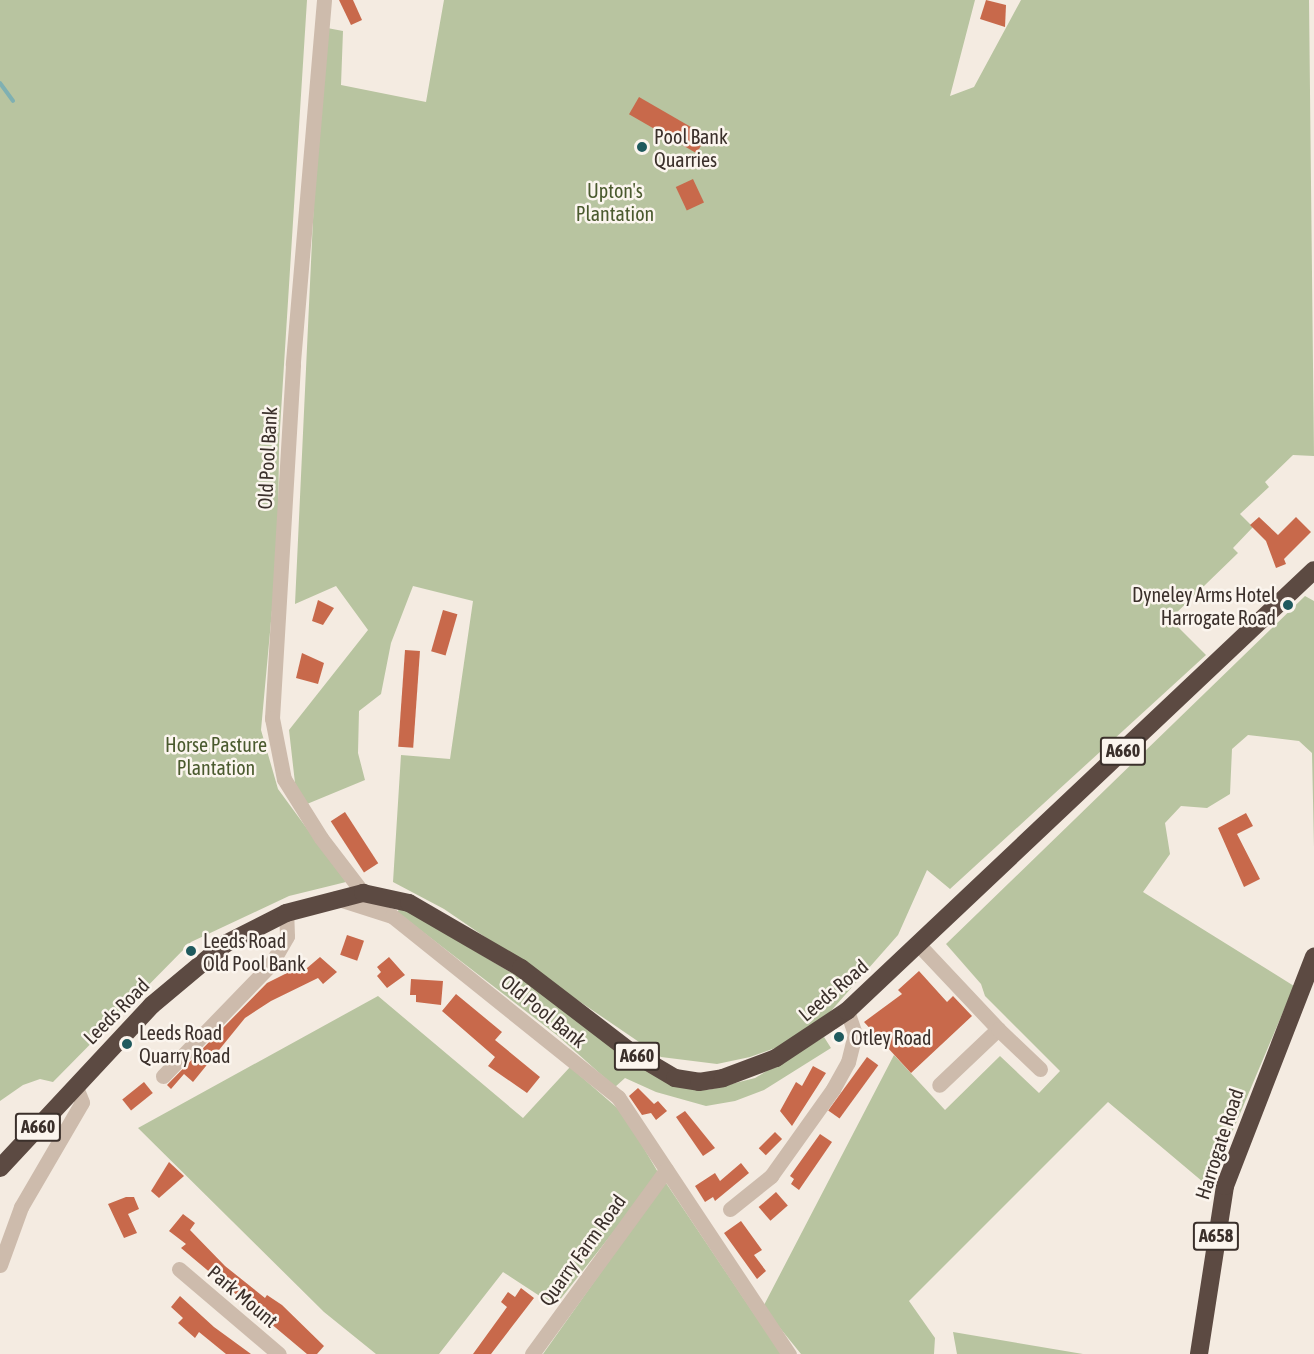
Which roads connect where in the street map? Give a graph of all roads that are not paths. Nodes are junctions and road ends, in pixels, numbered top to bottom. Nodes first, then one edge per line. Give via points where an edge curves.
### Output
1 (324, 0) edge
2 (1314, 570) edge
3 (363, 892) junction
4 (334, 898) junction
5 (286, 913) junction
6 (918, 944) junction
7 (1314, 957) edge
8 (847, 1011) junction
9 (998, 1029) junction
10 (1040, 1070) dead end
11 (163, 1076) dead end
12 (75, 1085) junction
13 (939, 1085) dead end
14 (0, 1168) edge
15 (666, 1170) junction
16 (730, 1209) dead end
17 (0, 1264) edge
18 (179, 1269) dead end
19 (279, 1354) edge
20 (532, 1354) edge
21 (789, 1354) edge
22 (1199, 1354) edge

1 - 3 street, Old Pool Bank via 293,364 272,718 284,779 321,838
2 - 6 highway, Leeds Road / A660
3 - 4 highway, Leeds Road / A660
3 - 8 highway, Leeds Road / A660 via 409,903 520,968 631,1052 675,1078 699,1082 751,1070 800,1046
4 - 5 highway, Leeds Road / A660
4 - 15 street, Old Pool Bank via 392,916 618,1097
5 - 11 street via 287,936 271,964
5 - 12 highway, Leeds Road / A660 via 225,944 190,971
6 - 8 highway, Leeds Road / A660
6 - 9 street
7 - 22 highway, Harrogate Road / A658 via 1225,1186
8 - 16 street via 855,1034 848,1062 833,1089 771,1176
9 - 10 street
9 - 13 street
12 - 14 highway, Leeds Road / A660
12 - 17 street via 82,1102 21,1207
15 - 20 street, Quarry Farm Road
15 - 21 street, Old Pool Bank
18 - 19 street, Park Mount

